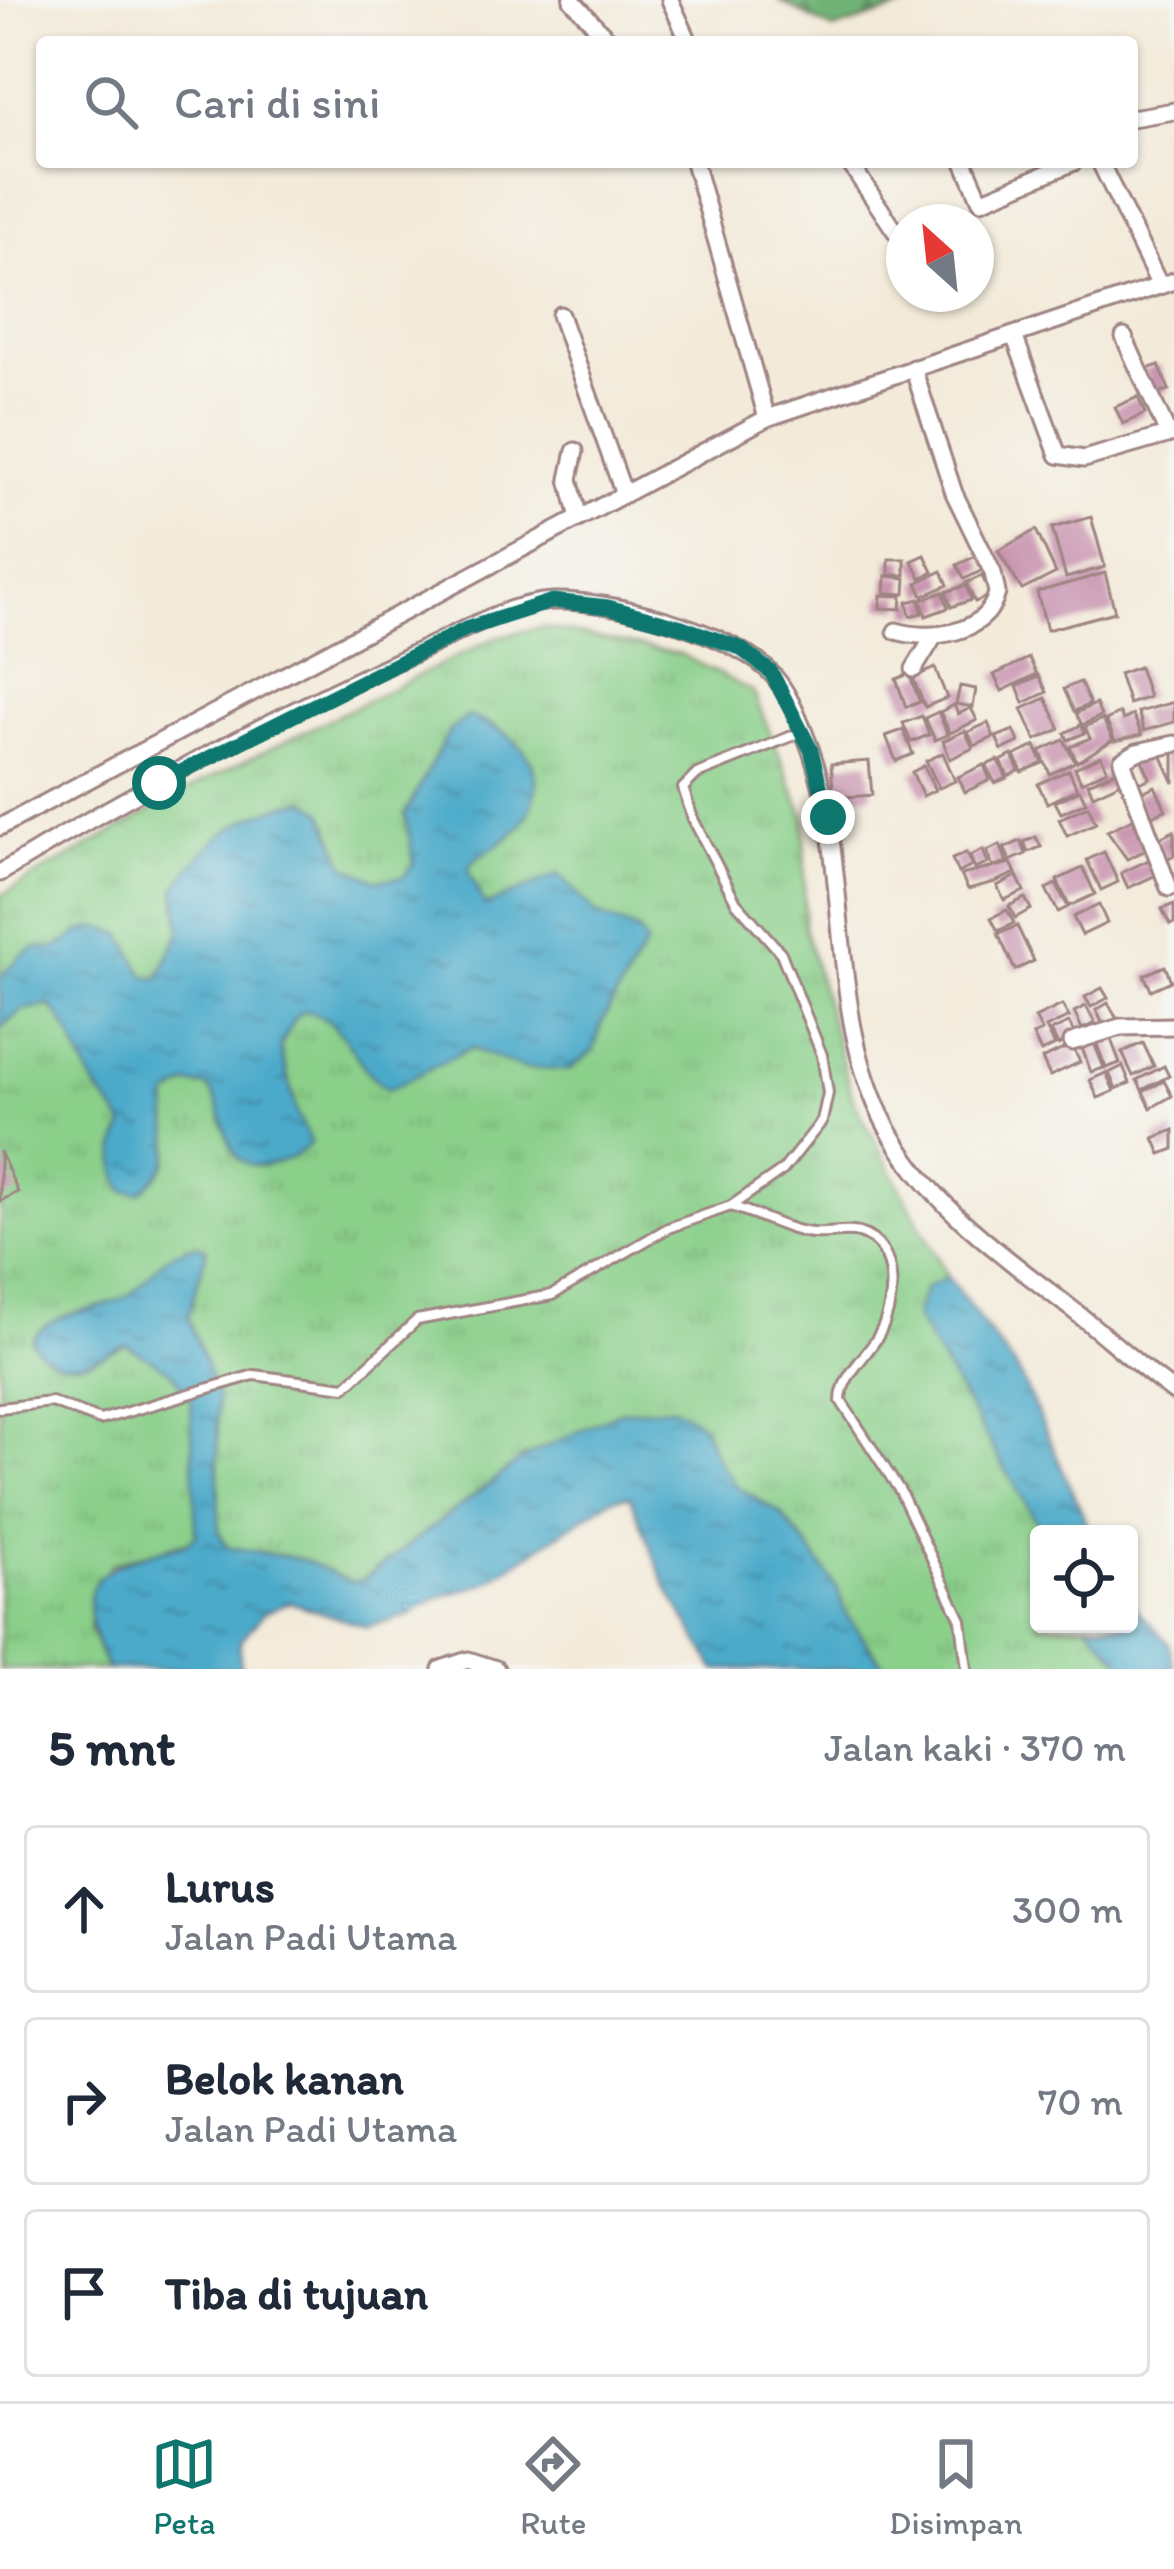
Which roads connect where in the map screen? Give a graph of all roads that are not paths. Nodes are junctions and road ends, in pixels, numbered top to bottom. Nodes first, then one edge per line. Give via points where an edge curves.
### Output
1 (572, 0) edge
2 (670, 0) edge
3 (605, 36) edge
4 (686, 36) edge
5 (1174, 111) edge
6 (1138, 117) edge
7 (696, 168) edge
8 (853, 168) edge
9 (967, 168) edge
10 (1060, 168) edge
11 (1103, 168) edge
12 (886, 212) edge
13 (1167, 284) edge
14 (560, 315) dead end
15 (1124, 337) dead end
16 (1015, 338) junction
17 (913, 368) junction
18 (767, 418) junction
19 (1171, 434) edge
20 (575, 451) dead end
21 (624, 494) junction
22 (579, 518) junction
23 (896, 631) dead end
24 (933, 638) junction
25 (914, 669) dead end
26 (802, 731) junction
27 (1174, 744) edge
28 (0, 827) edge
29 (0, 873) edge
30 (1169, 888) dead end
31 (1174, 1026) edge
32 (1072, 1042) dead end
33 (731, 1206) junction
34 (1174, 1392) edge
35 (0, 1408) edge
36 (441, 1669) edge
37 (496, 1669) edge
38 (967, 1669) edge

1 - 3 street
2 - 4 street
5 - 6 street
7 - 18 street
8 - 12 street
9 - 10 street via 981,202
11 - 13 street
13 - 16 street
14 - 21 street
15 - 19 street
16 - 17 street
16 - 19 street via 1058,455 1084,459
17 - 18 street
17 - 24 street via 997,585 986,611
18 - 21 street
20 - 22 street via 569,479
21 - 22 street
22 - 28 street
23 - 24 street
24 - 25 street
26 - 29 street via 771,672 740,648 608,607 553,601 375,671
26 - 33 lane via 697,774 683,788 736,902 782,953 822,1055 828,1093 802,1152
26 - 34 street via 828,817 856,1028 887,1128 961,1220
27 - 30 street via 1129,755 1122,769
31 - 32 street via 1120,1027
33 - 35 lane via 668,1228 552,1295 417,1320 346,1387 254,1376 100,1420 51,1402
33 - 38 lane via 814,1233 863,1234 880,1243 892,1292 880,1333 841,1401 900,1491 961,1620
36 - 37 street via 468,1660

